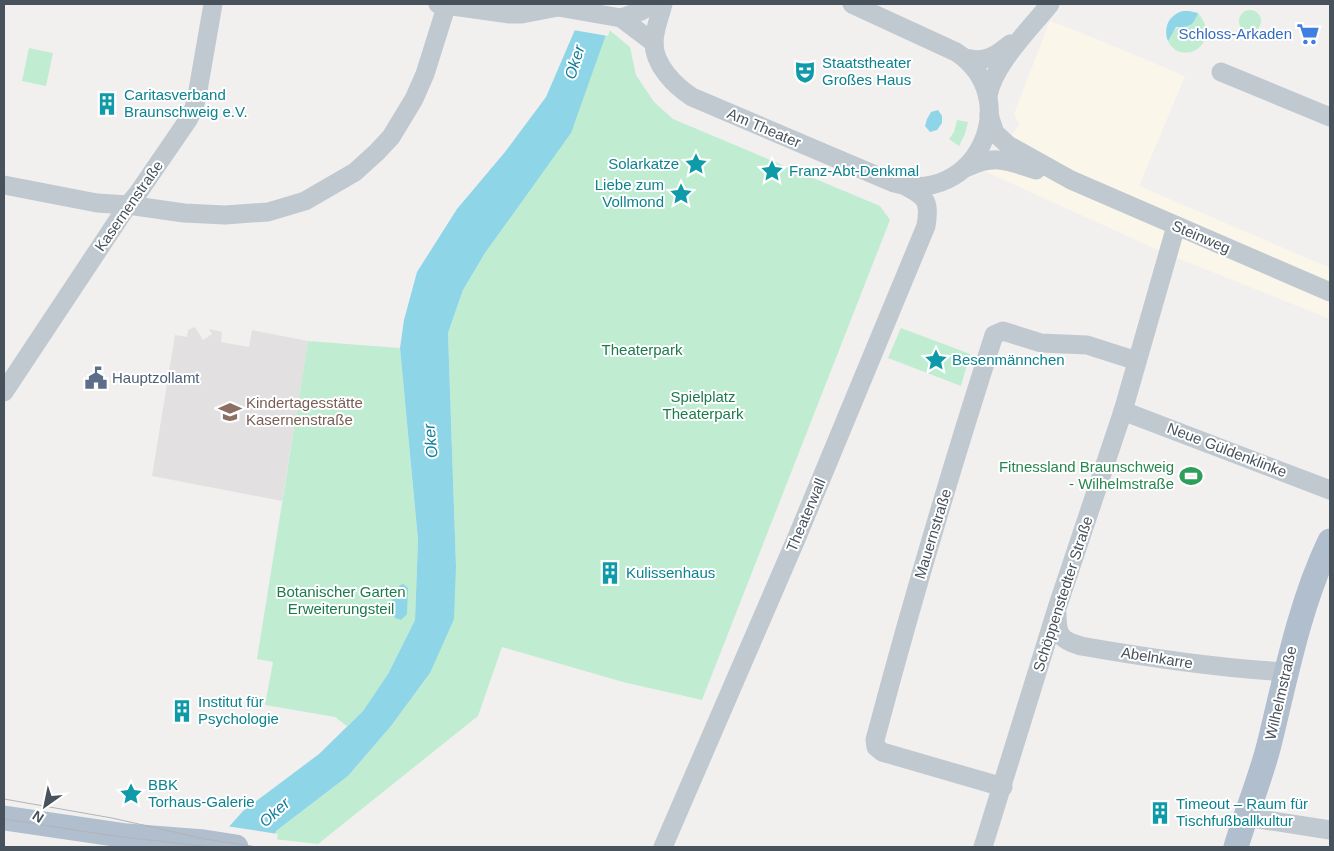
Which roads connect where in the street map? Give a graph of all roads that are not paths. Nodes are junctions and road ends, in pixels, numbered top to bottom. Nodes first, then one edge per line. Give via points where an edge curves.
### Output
1 (213, 4) edge
2 (444, 4) edge
3 (654, 4) edge
4 (663, 4) edge
5 (852, 4) edge
6 (1050, 4) edge
7 (555, 5) edge
8 (621, 18) junction
9 (1036, 22) junction
10 (654, 44) junction
11 (965, 58) junction
12 (1221, 72) dead end
13 (988, 96) junction
14 (989, 115) junction
15 (1330, 118) edge
16 (968, 167) junction
17 (1071, 180) junction
18 (940, 182) junction
19 (4, 185) edge
20 (907, 187) junction
21 (926, 202) junction
22 (128, 205) junction
23 (1176, 226) junction
24 (1330, 292) edge
25 (1137, 361) junction
26 (4, 392) edge
27 (1123, 411) junction
28 (1330, 490) edge
29 (1330, 541) edge
30 (1058, 608) junction
31 (1286, 672) junction
32 (1003, 787) junction
33 (4, 800) edge
34 (1246, 817) junction
35 (4, 818) edge
36 (1330, 830) edge
37 (204, 842) junction
38 (236, 847) edge
39 (663, 847) edge
40 (984, 847) edge
41 (1236, 847) edge

1 - 22 street, Kasernenstraße via 194,108
2 - 7 street via 510,14
2 - 22 street via 425,74 414,99 391,137 355,172 305,202 268,212 225,216
3 - 8 street
4 - 10 street
5 - 11 street, Am Theater
6 - 9 street
7 - 8 street
8 - 10 street
9 - 11 street via 989,58 977,61
9 - 13 street via 1002,63 991,81
10 - 20 street, Am Theater via 666,73 692,97
11 - 13 street, Am Theater via 980,76
12 - 15 street
13 - 14 street, Am Theater
14 - 16 street, Am Theater via 982,147
14 - 17 street, Steinweg via 994,133 1008,145
16 - 17 street, Steinweg via 982,161 1001,159
16 - 18 street, Am Theater
17 - 23 street, Steinweg
18 - 20 street, Am Theater
18 - 21 street, Am Theater
19 - 22 street via 97,203
20 - 21 street via 919,193
21 - 39 street, Theaterwall via 926,226
22 - 26 street, Kasernenstraße
23 - 24 street, Steinweg
23 - 25 street, Schöppenstedter Straße
25 - 27 street, Schöppenstedter Straße
25 - 32 street, Mauernstraße via 1087,345 1041,343 1003,331 994,335 907,621 875,740 876,747 882,752
27 - 28 street, Neue Güldenklinke
27 - 30 street, Schöppenstedter Straße
29 - 31 main road, Wilhelmstraße via 1314,576
30 - 31 street, Abelnkarre via 1057,625 1060,636 1067,642 1176,662
30 - 32 street, Schöppenstedter Straße
31 - 34 main road, Wilhelmstraße via 1269,745
32 - 40 street, Schöppenstedter Straße
33 - 37 main road via 109,819
34 - 36 street
34 - 41 main road, Wilhelmstraße
35 - 37 main road via 127,836
37 - 38 main road

